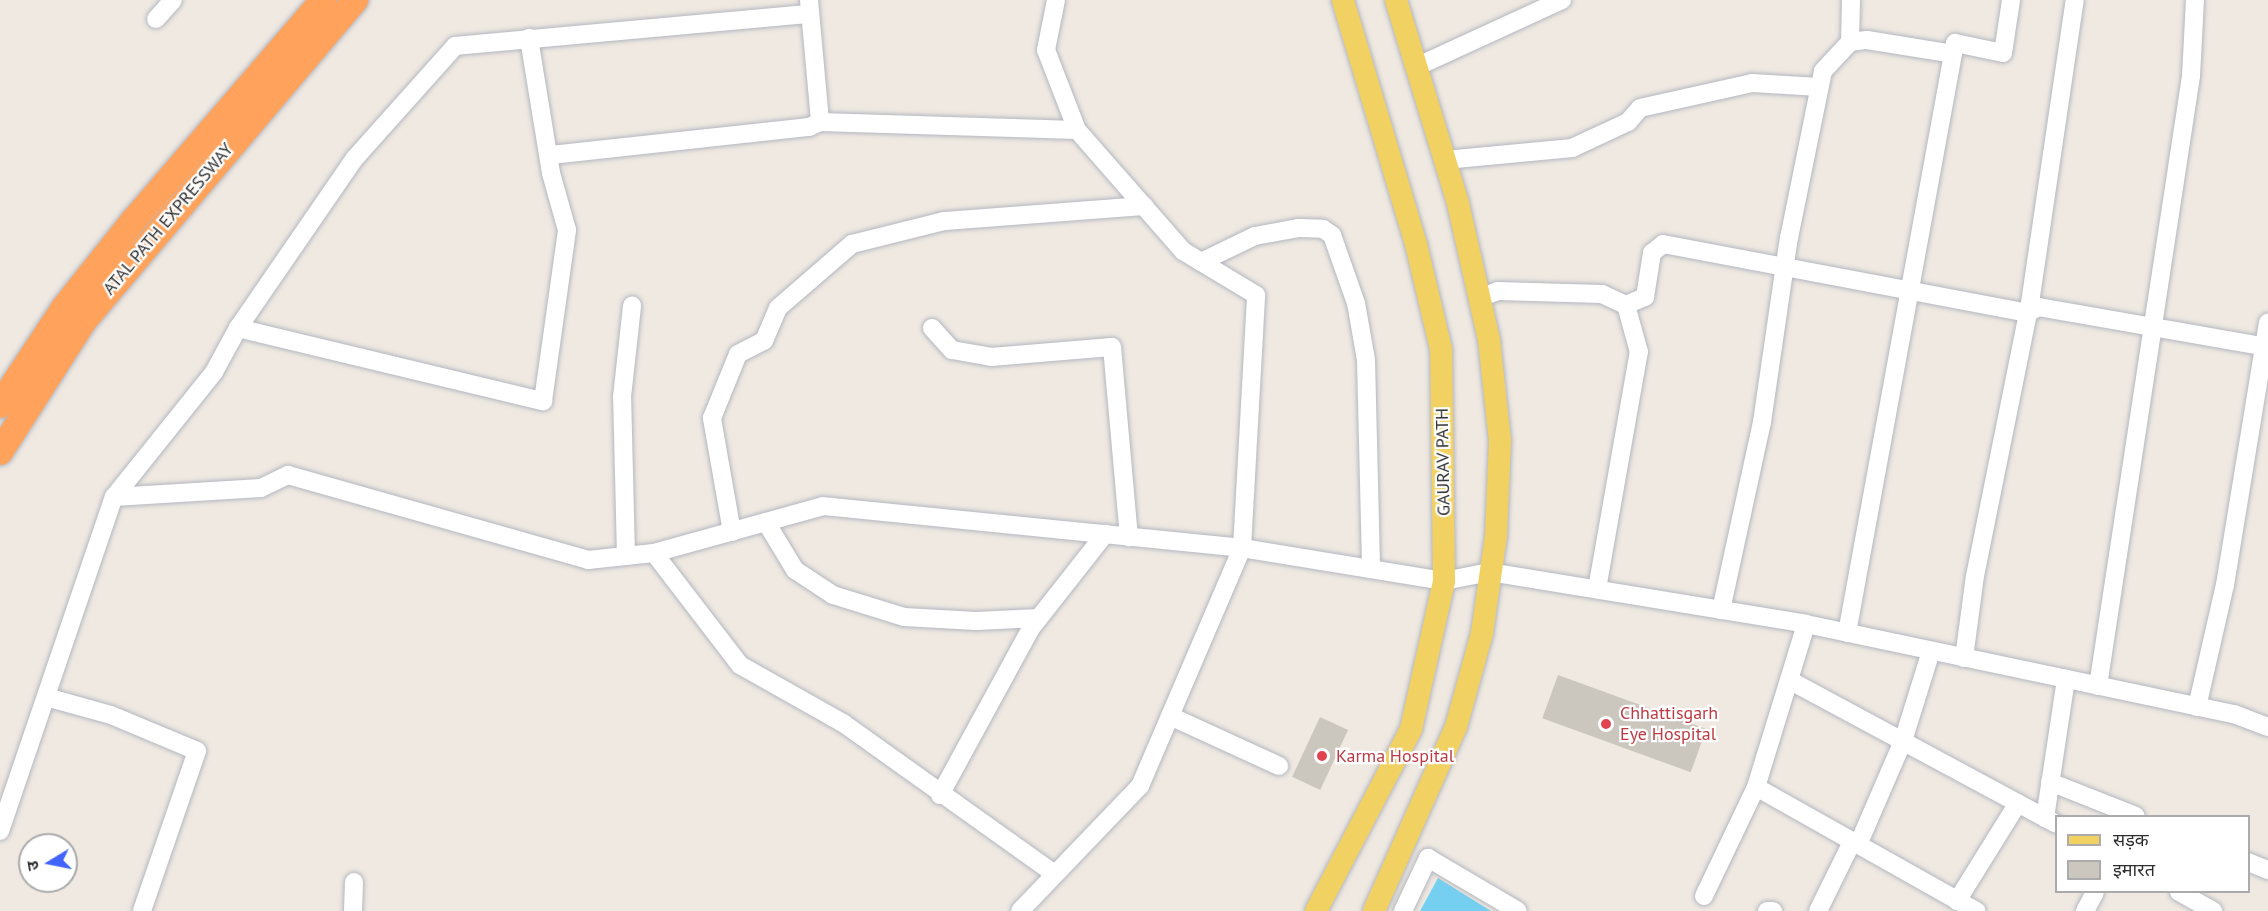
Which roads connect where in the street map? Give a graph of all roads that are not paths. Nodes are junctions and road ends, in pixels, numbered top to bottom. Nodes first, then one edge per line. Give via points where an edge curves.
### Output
1 (173, 0) edge
2 (323, 0) edge
3 (355, 0) edge
4 (1056, 0) edge
5 (1343, 0) edge
6 (1396, 0) edge
7 (1562, 0) edge
8 (1851, 0) edge
9 (2011, 0) edge
10 (2075, 0) edge
11 (2195, 0) edge
12 (810, 7) edge
13 (156, 19) dead end
14 (529, 38) junction
15 (1850, 42) junction
16 (1953, 54) junction
17 (1416, 67) junction
18 (1819, 87) junction
19 (820, 122) junction
20 (1077, 130) junction
21 (551, 155) junction
22 (1445, 160) junction
23 (1144, 206) junction
24 (1201, 262) junction
25 (1785, 264) junction
26 (1910, 291) junction
27 (1479, 298) junction
28 (1626, 305) junction
29 (632, 306) dead end
30 (2028, 313) junction
31 (2268, 322) edge
32 (2153, 326) junction
33 (238, 328) junction
34 (932, 328) dead end
35 (2266, 346) edge
36 (0, 405) edge
37 (0, 452) edge
38 (114, 498) junction
39 (766, 522) junction
40 (732, 531) junction
41 (1105, 534) junction
42 (1129, 537) junction
43 (1242, 548) junction
44 (654, 553) junction
45 (626, 556) junction
46 (1371, 569) junction
47 (1491, 572) junction
48 (1444, 581) junction
49 (1597, 590) junction
50 (1720, 610) junction
51 (1039, 618) junction
52 (1806, 624) junction
53 (1847, 633) junction
54 (1931, 651) junction
55 (1964, 657) junction
56 (2066, 679) junction
57 (1789, 680) junction
58 (2098, 686) junction
59 (46, 697) junction
60 (2197, 707) junction
61 (1170, 716) junction
62 (2268, 727) edge
63 (1903, 741) junction
64 (1280, 766) dead end
65 (2050, 782) junction
66 (1756, 787) junction
67 (940, 795) junction
68 (2018, 803) junction
69 (2133, 815) edge
70 (2051, 821) edge
71 (0, 831) edge
72 (1855, 843) junction
73 (2250, 863) edge
74 (2268, 870) edge
75 (1055, 874) junction
76 (354, 882) dead end
77 (2094, 893) edge
78 (2182, 893) edge
79 (1704, 896) dead end
80 (1957, 900) junction
81 (142, 911) edge
82 (353, 911) edge
83 (1020, 911) edge
84 (1316, 911) edge
85 (1374, 911) edge
86 (1403, 911) edge
87 (1518, 911) edge
88 (1767, 911) edge
89 (1773, 911) edge
90 (1818, 911) edge
91 (1976, 911) edge
92 (2085, 911) edge
93 (2213, 911) edge

1 - 13 street
2 - 36 highway, ATAL PATH EXPRESSWAY via 71,299
3 - 37 highway, ATAL PATH EXPRESSWAY via 83,322
4 - 20 street via 1047,50
5 - 48 main road, GAURAV PATH via 1416,244 1441,349
6 - 17 main road
7 - 17 street
8 - 15 street
9 - 16 street via 2003,53 1955,43
10 - 30 street
11 - 32 street via 2191,76
12 - 14 street
12 - 19 street
14 - 21 street
14 - 33 street via 455,46 355,159
15 - 16 street via 1867,40
15 - 18 street via 1823,70
16 - 26 street
17 - 22 main road
18 - 22 street via 1752,83 1640,108 1628,122 1572,148
18 - 25 street
19 - 20 street
19 - 21 street via 809,127
20 - 23 street
21 - 33 street via 551,173 567,230 543,401
22 - 27 main road
23 - 24 street via 1183,251
23 - 40 street via 944,221 852,244 778,308 764,341 738,354 711,418
24 - 43 street via 1256,295
24 - 46 street via 1255,236 1299,228 1323,229 1332,235 1356,303 1366,360
25 - 26 street
25 - 28 street via 1663,244 1652,253 1645,297
25 - 50 street via 1762,422
26 - 30 street
26 - 53 street
27 - 28 street via 1498,291 1602,294
27 - 47 main road via 1500,441
28 - 49 street via 1639,352
29 - 45 street via 622,398
30 - 32 street via 2038,307
30 - 55 street via 1975,576
31 - 35 street
32 - 35 street
32 - 58 street
33 - 38 street via 214,372
34 - 42 street via 952,350 991,357 1112,347
35 - 60 street via 2225,585
38 - 45 street via 261,488 288,476 588,560
38 - 59 street
39 - 40 street
39 - 41 street via 824,506
39 - 51 street via 795,570 833,595 904,617 976,621
40 - 44 street
41 - 42 street
41 - 51 street
42 - 43 street
43 - 46 street
43 - 61 street
44 - 45 street
44 - 67 street via 740,665 843,723
46 - 48 street
47 - 48 street
47 - 49 street
47 - 85 main road via 1482,633 1456,727
48 - 84 main road, GAURAV PATH via 1410,729
49 - 50 street
50 - 52 street
51 - 67 street
52 - 53 street
52 - 57 street
53 - 54 street
54 - 55 street
54 - 63 street
55 - 56 street
56 - 58 street
56 - 65 street
57 - 63 street
57 - 66 street
58 - 60 street
59 - 71 street
59 - 81 street via 111,715 197,751
60 - 62 street
61 - 64 street
61 - 75 street via 1140,786
63 - 68 street
63 - 72 street
65 - 69 street
65 - 70 street
66 - 72 street
66 - 79 street
67 - 75 street
68 - 70 street
68 - 80 street
72 - 80 street
72 - 90 street
73 - 74 street
75 - 83 street
76 - 82 street
77 - 92 street
78 - 93 street
80 - 91 street
86 - 87 street via 1428,858
88 - 89 street

